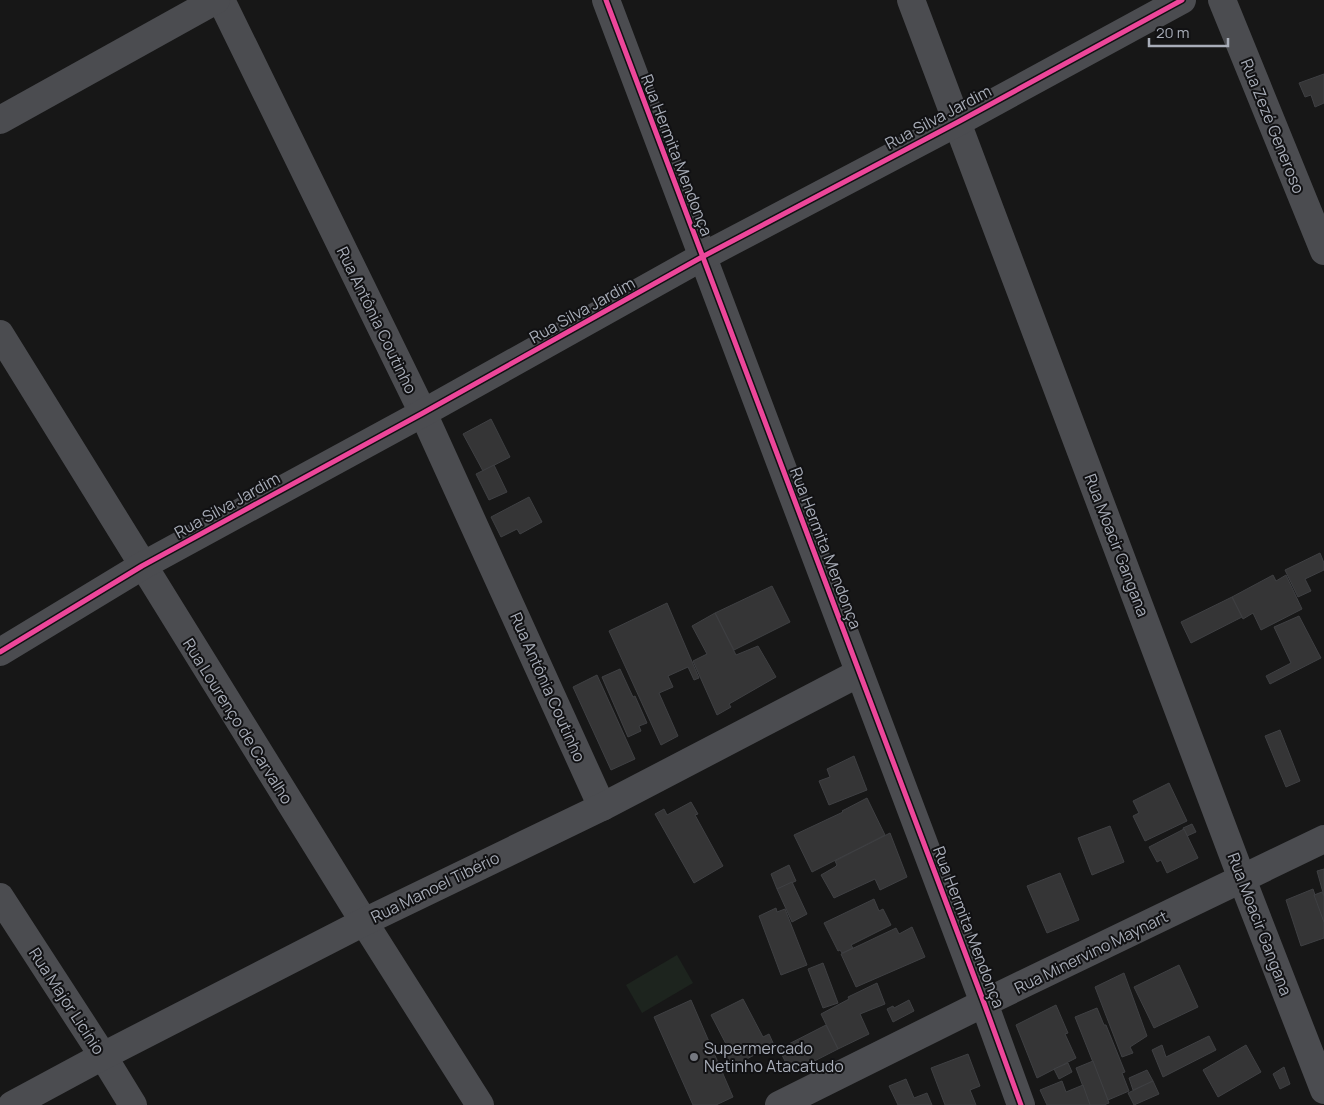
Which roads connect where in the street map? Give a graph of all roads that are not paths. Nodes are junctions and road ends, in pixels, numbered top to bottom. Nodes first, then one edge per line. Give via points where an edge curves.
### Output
1 (216, 0) edge
2 (221, 0) edge
3 (606, 0) edge
4 (911, 0) edge
5 (1182, 0) edge
6 (1222, 0) edge
7 (0, 120) edge
8 (958, 122) junction
9 (1324, 251) edge
10 (702, 257) junction
11 (0, 334) edge
12 (423, 413) junction
13 (142, 566) junction
14 (0, 652) edge
15 (859, 673) junction
16 (602, 807) junction
17 (1324, 839) edge
18 (1242, 879) junction
19 (0, 897) edge
20 (364, 922) junction
21 (984, 1003) junction
22 (103, 1056) junction
23 (1324, 1090) edge
24 (12, 1105) edge
25 (133, 1105) edge
26 (480, 1105) edge
27 (779, 1105) edge
28 (1021, 1105) edge

1 - 7 street
2 - 12 street, Rua Antônia Coutinho
3 - 10 street, Rua Hermita Mendonça
4 - 8 street, Rua Moacir Gangana
5 - 8 street, Rua Silva Jardim
6 - 9 street, Rua Zezé Generoso
8 - 10 street, Rua Silva Jardim
8 - 18 street, Rua Moacir Gangana
10 - 12 street, Rua Silva Jardim
10 - 15 street, Rua Hermita Mendonça
11 - 13 street, Rua Lourenço de Carvalho
12 - 13 street, Rua Silva Jardim
12 - 16 street, Rua Antônia Coutinho
13 - 14 street, Rua Silva Jardim
13 - 20 street, Rua Lourenço de Carvalho
15 - 16 street, Rua Manoel Tibério
15 - 21 street, Rua Hermita Mendonça
16 - 20 street, Rua Manoel Tibério
17 - 18 street, Rua Minervino Maynart
18 - 21 street, Rua Minervino Maynart
18 - 23 street, Rua Moacir Gangana
19 - 22 street, Rua Major Licínio
20 - 22 street, Rua Manoel Tibério
20 - 26 street, Rua Lourenço de Carvalho
21 - 27 street, Rua Minervino Maynart
21 - 28 street, Rua Hermita Mendonça
22 - 24 street, Rua Manoel Tibério
22 - 25 street, Rua Major Licínio

